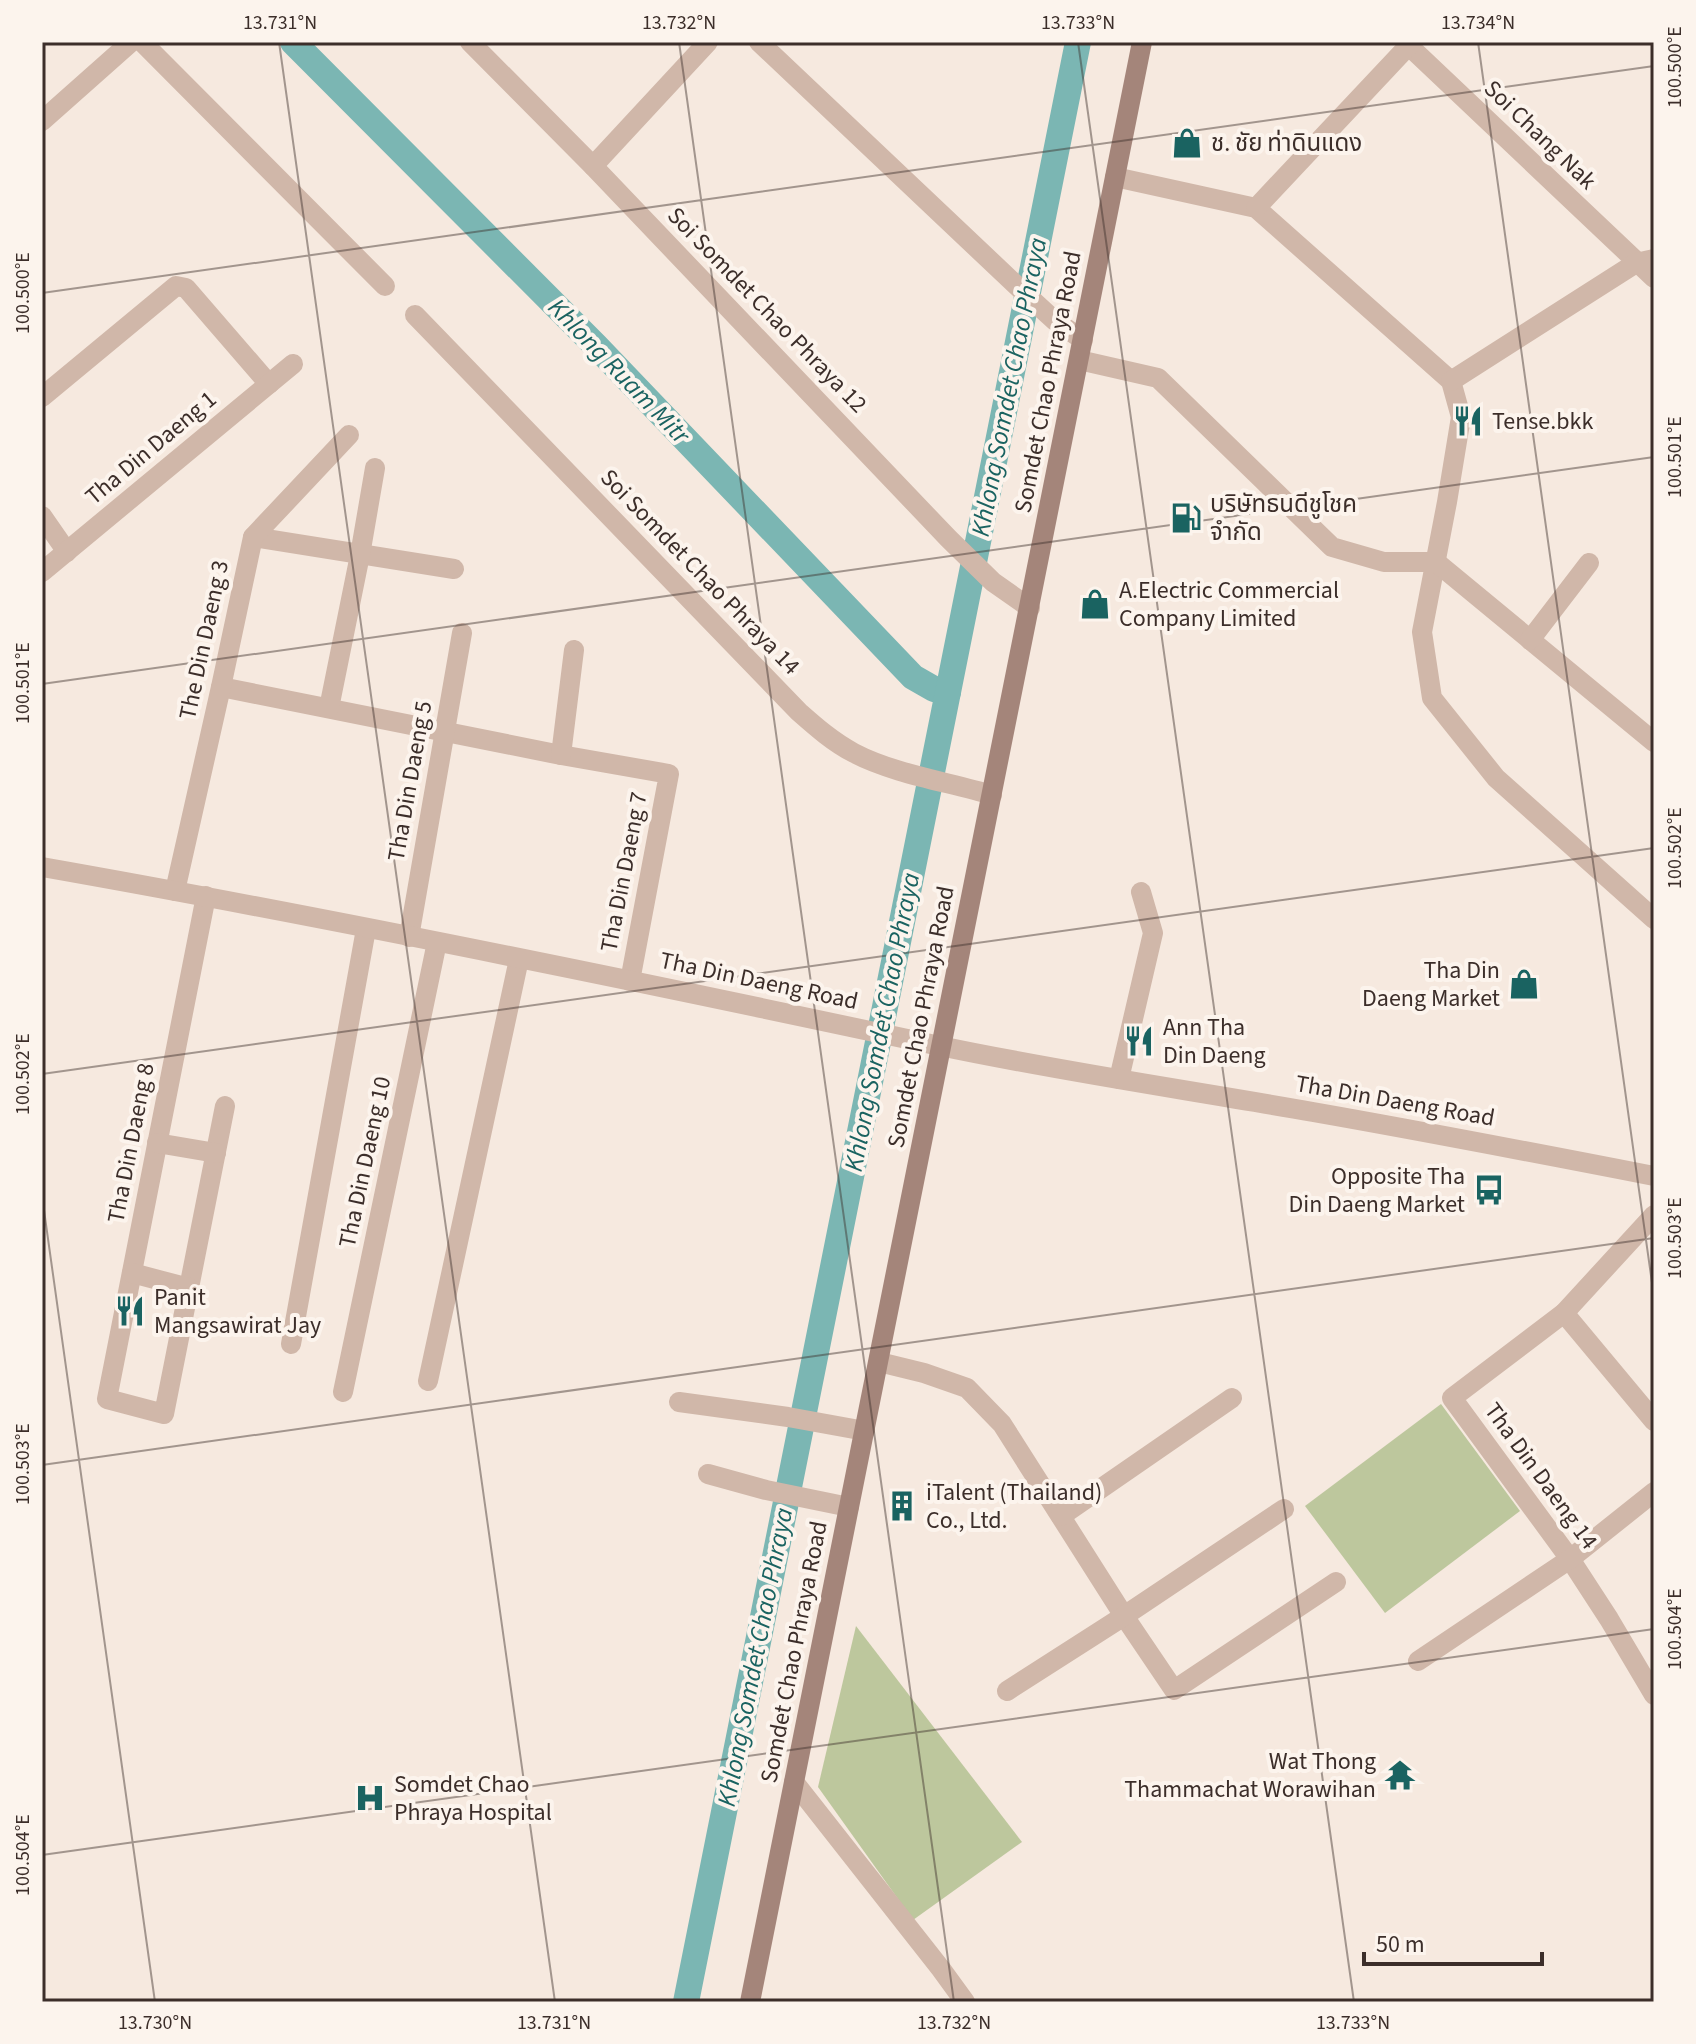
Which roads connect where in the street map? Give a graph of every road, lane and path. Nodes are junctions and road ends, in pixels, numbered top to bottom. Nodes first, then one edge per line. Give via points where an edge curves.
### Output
1 (131, 42) edge
2 (142, 42) edge
3 (470, 42) edge
4 (708, 42) edge
5 (759, 42) edge
6 (1142, 42) edge
7 (1410, 44) edge
8 (42, 121) edge
9 (593, 166) junction
10 (1115, 177) junction
11 (1256, 208) junction
12 (1645, 261) edge
13 (1654, 278) edge
14 (385, 286) dead end
15 (415, 315) dead end
16 (1081, 350) junction
17 (293, 364) dead end
18 (1451, 381) junction
19 (269, 384) junction
20 (42, 397) edge
21 (349, 435) dead end
22 (375, 468) dead end
23 (42, 516) edge
24 (253, 537) junction
25 (67, 552) junction
26 (360, 555) junction
27 (1436, 562) junction
28 (1589, 563) dead end
29 (454, 569) dead end
30 (42, 572) edge
31 (1030, 608) junction
32 (462, 633) dead end
33 (1530, 640) junction
34 (574, 650) dead end
35 (221, 687) junction
36 (329, 708) junction
37 (445, 732) junction
38 (1654, 742) edge
39 (561, 755) junction
40 (992, 795) junction
41 (42, 867) edge
42 (175, 891) junction
43 (1141, 892) dead end
44 (206, 896) junction
45 (1654, 919) edge
46 (366, 929) junction
47 (409, 937) junction
48 (437, 942) junction
49 (519, 959) junction
50 (630, 981) junction
51 (942, 1046) junction
52 (1119, 1079) junction
53 (225, 1106) dead end
54 (157, 1143) junction
55 (216, 1153) junction
56 (1654, 1176) edge
57 (1654, 1215) edge
58 (132, 1273) junction
59 (189, 1288) junction
60 (1564, 1313) junction
61 (291, 1344) dead end
62 (879, 1362) junction
63 (428, 1381) dead end
64 (343, 1392) dead end
65 (1232, 1398) dead end
66 (679, 1402) dead end
67 (1654, 1421) edge
68 (865, 1431) junction
69 (708, 1474) dead end
70 (1654, 1492) edge
71 (849, 1507) junction
72 (1284, 1509) dead end
73 (1061, 1516) junction
74 (1570, 1559) junction
75 (1336, 1582) dead end
76 (1124, 1616) junction
77 (1418, 1661) dead end
78 (1007, 1691) dead end
79 (1654, 1695) edge
80 (794, 1782) junction
81 (750, 2002) edge
82 (965, 2002) edge

1 - 8 street
2 - 14 street
3 - 9 street, Soi Somdet Chao Phraya 12
4 - 9 street
5 - 16 street
6 - 10 main road, Somdet Chao Phraya Road
7 - 11 street
7 - 12 street, Soi Chang Nak
9 - 31 street, Soi Somdet Chao Phraya 12 via 955,544 993,582
10 - 11 street
10 - 16 main road, Somdet Chao Phraya Road
11 - 18 street
12 - 13 street, Soi Chang Nak
12 - 18 street
15 - 40 street, Soi Somdet Chao Phraya 14 via 827,736 856,754 920,777
16 - 27 street via 1158,378 1332,547 1384,562
16 - 31 main road, Somdet Chao Phraya Road
17 - 19 street, Tha Din Daeng 1
18 - 27 street via 1461,417
19 - 20 street via 186,288 176,286
19 - 25 street, Tha Din Daeng 1
21 - 24 street, The Din Daeng 3
22 - 26 street
23 - 25 street
24 - 26 street
24 - 35 street, The Din Daeng 3
25 - 30 street, Tha Din Daeng 1
26 - 29 street
26 - 36 street
27 - 33 street
27 - 45 street via 1422,632 1432,698 1496,778
28 - 33 street
31 - 40 main road, Somdet Chao Phraya Road
32 - 37 street, Tha Din Daeng 5
33 - 38 street
34 - 39 street
35 - 36 street
35 - 42 street, The Din Daeng 3
36 - 37 street
37 - 39 street
37 - 47 street, Tha Din Daeng 5
39 - 50 street, Tha Din Daeng 7 via 669,774
40 - 51 main road, Somdet Chao Phraya Road
41 - 42 street, Tha Din Daeng Road
42 - 44 street, Tha Din Daeng Road
43 - 52 street via 1153,933
44 - 46 street, Tha Din Daeng Road
44 - 54 street, Tha Din Daeng 8
46 - 47 street, Tha Din Daeng Road
46 - 61 street
47 - 48 street, Tha Din Daeng Road
48 - 49 street, Tha Din Daeng Road
48 - 64 street, Tha Din Daeng 10
49 - 50 street, Tha Din Daeng Road
49 - 63 street
50 - 51 street, Tha Din Daeng Road
51 - 52 street, Tha Din Daeng Road
51 - 62 main road, Somdet Chao Phraya Road
52 - 56 street, Tha Din Daeng Road
53 - 55 street
54 - 55 street
54 - 58 street, Tha Din Daeng 8
55 - 59 street
57 - 60 street, Tha Din Daeng 14
58 - 59 street
58 - 59 street, Tha Din Daeng 8 via 107,1399 164,1414
60 - 67 street
60 - 74 street, Tha Din Daeng 14 via 1452,1398
62 - 68 main road, Somdet Chao Phraya Road
62 - 73 street via 967,1388 1002,1424
65 - 73 street
66 - 68 street
68 - 71 main road, Somdet Chao Phraya Road
69 - 71 street
70 - 74 street
71 - 80 main road, Somdet Chao Phraya Road
72 - 76 street
73 - 76 street
74 - 77 street
74 - 79 street, Tha Din Daeng 14
75 - 76 street via 1174,1690
76 - 78 street
80 - 81 main road, Somdet Chao Phraya Road
80 - 82 street

